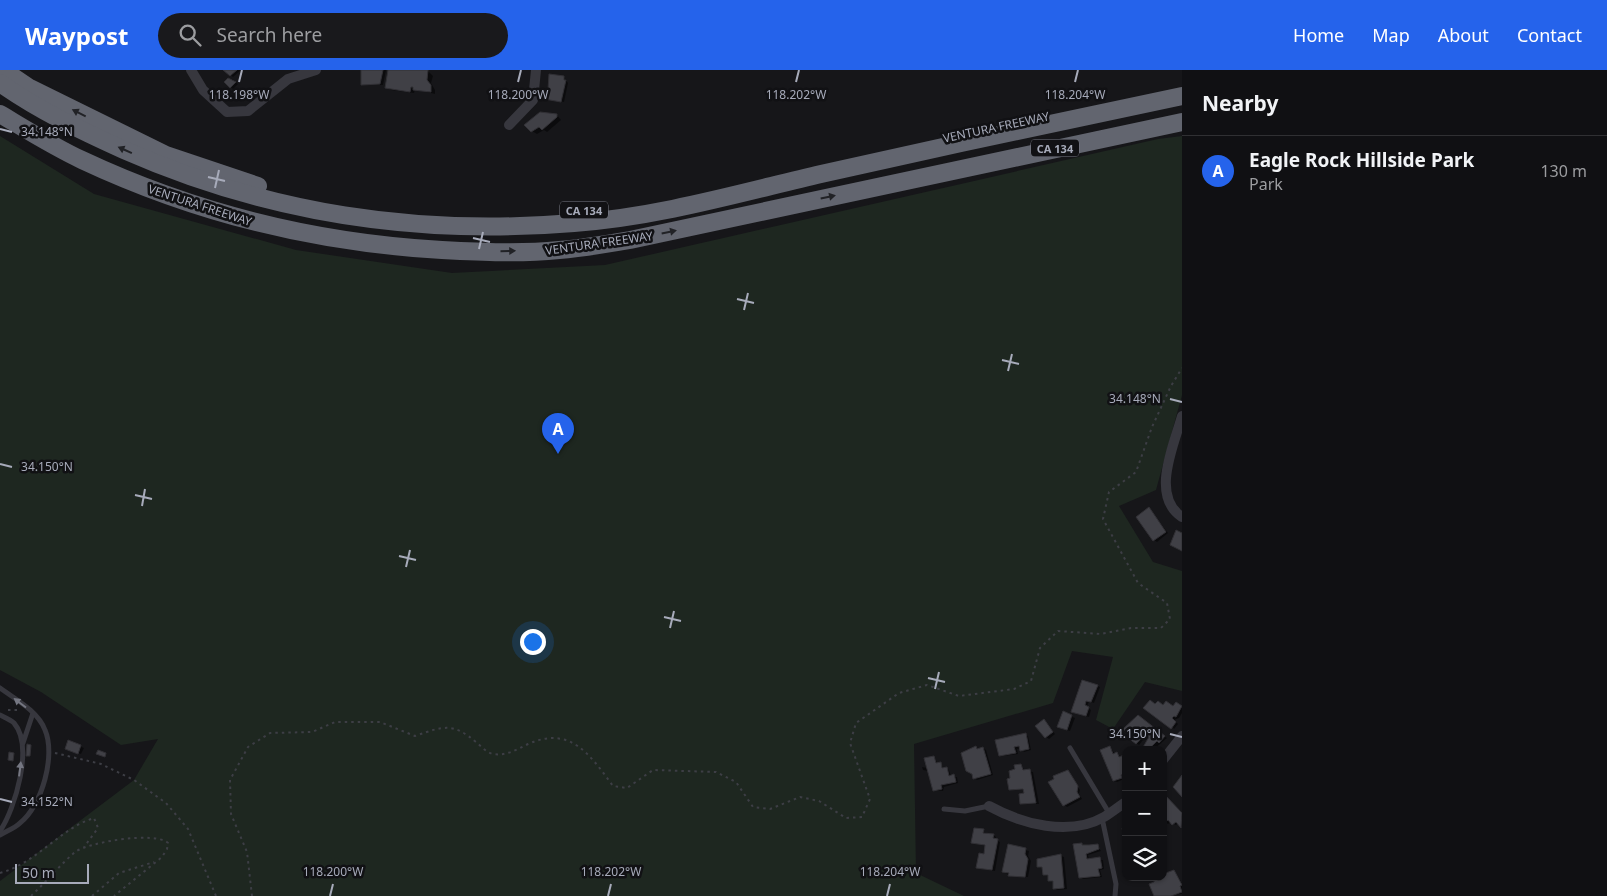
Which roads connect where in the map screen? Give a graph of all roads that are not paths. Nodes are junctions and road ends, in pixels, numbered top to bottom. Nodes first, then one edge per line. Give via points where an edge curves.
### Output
1 (3, 70) edge
2 (191, 70) edge
3 (316, 70) edge
4 (536, 70) edge
5 (0, 83) edge
6 (1182, 86) edge
7 (1182, 96) edge
8 (0, 100) edge
9 (1182, 111) edge
10 (0, 114) edge
11 (1182, 122) edge
12 (509, 125) dead end
13 (928, 175) junction
14 (424, 249) junction
15 (1182, 416) edge
16 (1182, 517) edge
17 (0, 688) edge
18 (33, 713) junction
19 (0, 715) edge
20 (1182, 736) edge
21 (23, 743) junction
22 (1070, 748) dead end
23 (1167, 755) edge
24 (1122, 805) edge
25 (990, 806) joint
26 (944, 809) dead end
27 (1106, 816) junction
28 (0, 831) edge
29 (0, 835) edge
30 (1115, 896) edge

6 -> 1 highway, VENTURA FREEWAY / CA 134 via 625,206 558,213 454,216 353,208 277,192 166,155 28,87
2 - 3 street via 203,90 227,112 248,111 288,79
4 - 12 street via 533,100
7 -> 5 highway via 616,218 517,227 449,227 332,214 225,188 107,142
8 - 14 highway via 82,147 178,189 267,216 337,231 412,240
9 - 13 highway via 958,160
10 - 14 highway, VENTURA FREEWAY / CA 134 via 80,160 210,211 282,230
11 - 13 highway, VENTURA FREEWAY / CA 134
14 -> 13 highway, VENTURA FREEWAY / CA 134 via 558,251 630,240
15 - 16 street via 1165,489 1168,502
18 -> 17 lane
18 - 21 lane
18 - 29 lane via 45,730 49,752 45,782 36,804 21,823
19 - 21 lane via 14,723
20 - 23 street
28 -> 21 lane via 16,796
22 - 27 lane
24 - 27 street
25 - 26 lane via 965,811
25 - 27 street via 1036,825 1068,826
27 - 30 lane

